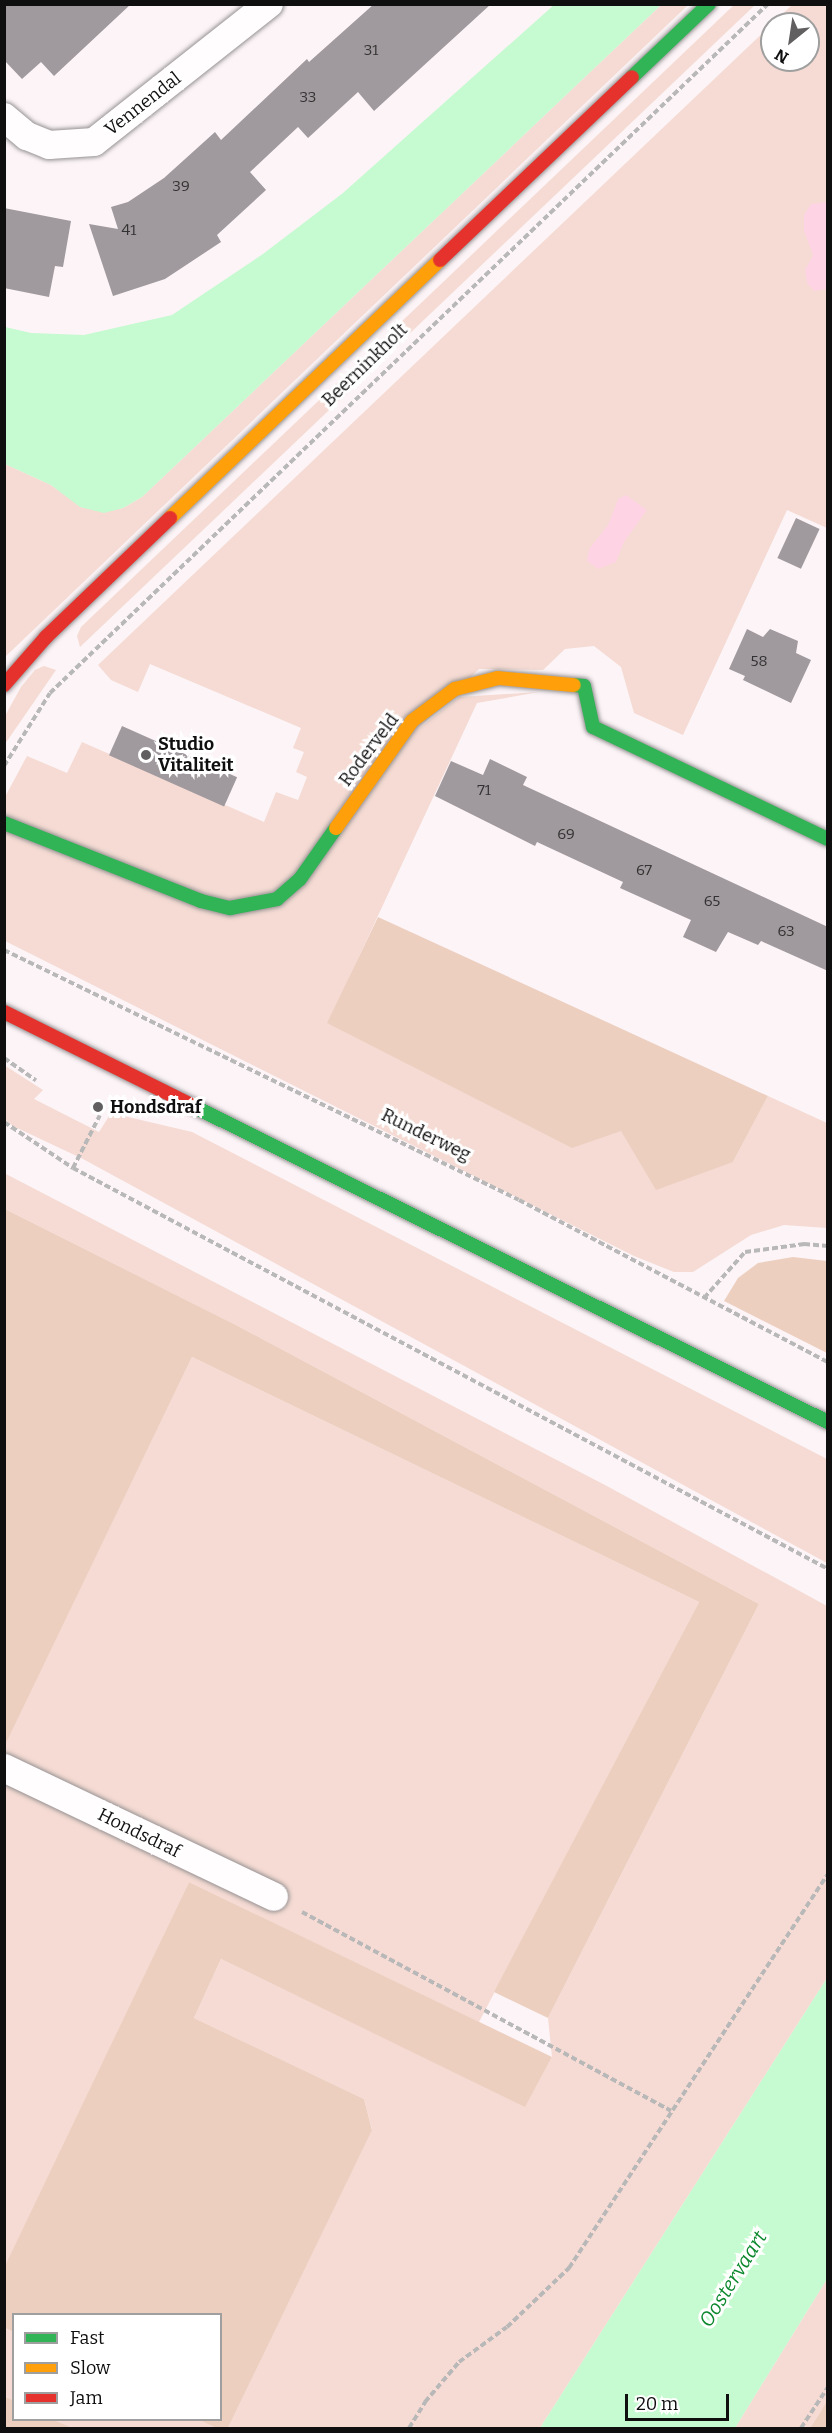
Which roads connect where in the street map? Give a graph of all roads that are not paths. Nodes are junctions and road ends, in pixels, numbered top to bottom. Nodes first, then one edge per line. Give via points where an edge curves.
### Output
1 (269, 4) edge
2 (709, 4) edge
3 (4, 117) edge
4 (4, 685) edge
5 (4, 823) edge
6 (828, 839) edge
7 (4, 1012) edge
8 (828, 1422) edge
9 (4, 1768) edge
10 (274, 1897) road end

1 - 3 street, Vennendal via 94,142 49,145 27,136
2 - 4 street, Beerninkholt via 46,637
5 - 6 street, Roderveld via 201,901 230,908 278,899 300,879 412,721 455,689 498,678 584,686 593,728
7 - 8 street
9 - 10 street, Hondsdraf

